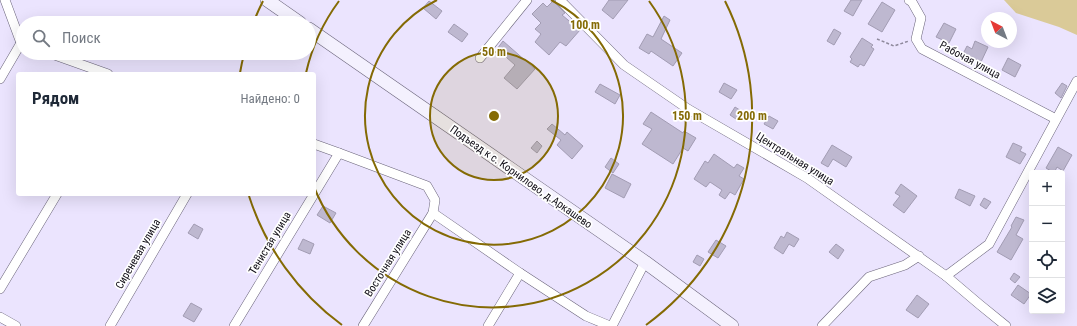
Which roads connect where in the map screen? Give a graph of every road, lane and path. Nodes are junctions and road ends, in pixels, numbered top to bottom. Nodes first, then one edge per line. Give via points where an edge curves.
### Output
1 (5, 0) edge
2 (267, 0) edge
3 (527, 0) edge
4 (560, 0) edge
5 (909, 0) edge
6 (290, 16) edge
7 (16, 28) edge
8 (316, 34) edge
9 (877, 39) dead end
10 (916, 39) junction
11 (16, 53) edge
12 (480, 58) dead end
13 (69, 60) edge
14 (102, 72) edge
15 (0, 79) edge
16 (1077, 81) edge
17 (1056, 119) junction
18 (316, 145) edge
19 (339, 153) junction
20 (316, 191) edge
21 (56, 196) edge
22 (186, 196) edge
23 (313, 196) edge
24 (433, 213) junction
25 (919, 256) junction
26 (645, 262) junction
27 (520, 273) junction
28 (946, 276) junction
29 (0, 289) edge
30 (0, 317) edge
31 (16, 326) edge
32 (110, 326) edge
33 (234, 326) edge
34 (363, 326) edge
35 (488, 326) edge
36 (611, 326) edge
37 (732, 326) edge
38 (822, 326) edge
39 (1006, 326) edge

1 - 7 street
2 - 6 street
3 - 12 street
4 - 25 street, Центральная улица via 624,65 688,109 807,178
5 - 10 street via 921,18
8 - 26 street, Подъезд к с. Корнилово, д.Аркашево
9 - 10 path via 894,46
10 - 17 street, Рабочая улица via 922,49
11 - 15 street
13 - 14 street
16 - 17 street
17 - 28 street via 989,244
18 - 19 street
19 - 20 street, Тенистая улица
19 - 24 street via 427,186 436,200
21 - 29 street
22 - 32 street, Сиреневая улица
23 - 33 street, Тенистая улица
24 - 27 street
24 - 34 street, Восточная улица
25 - 28 street, Центральная улица
25 - 38 street via 905,265 870,277
26 - 36 street
26 - 37 street, Подъезд к с. Корнилово, д.Аркашево
27 - 35 street
27 - 36 street via 586,316
28 - 39 street, Центральная улица
30 - 31 street

